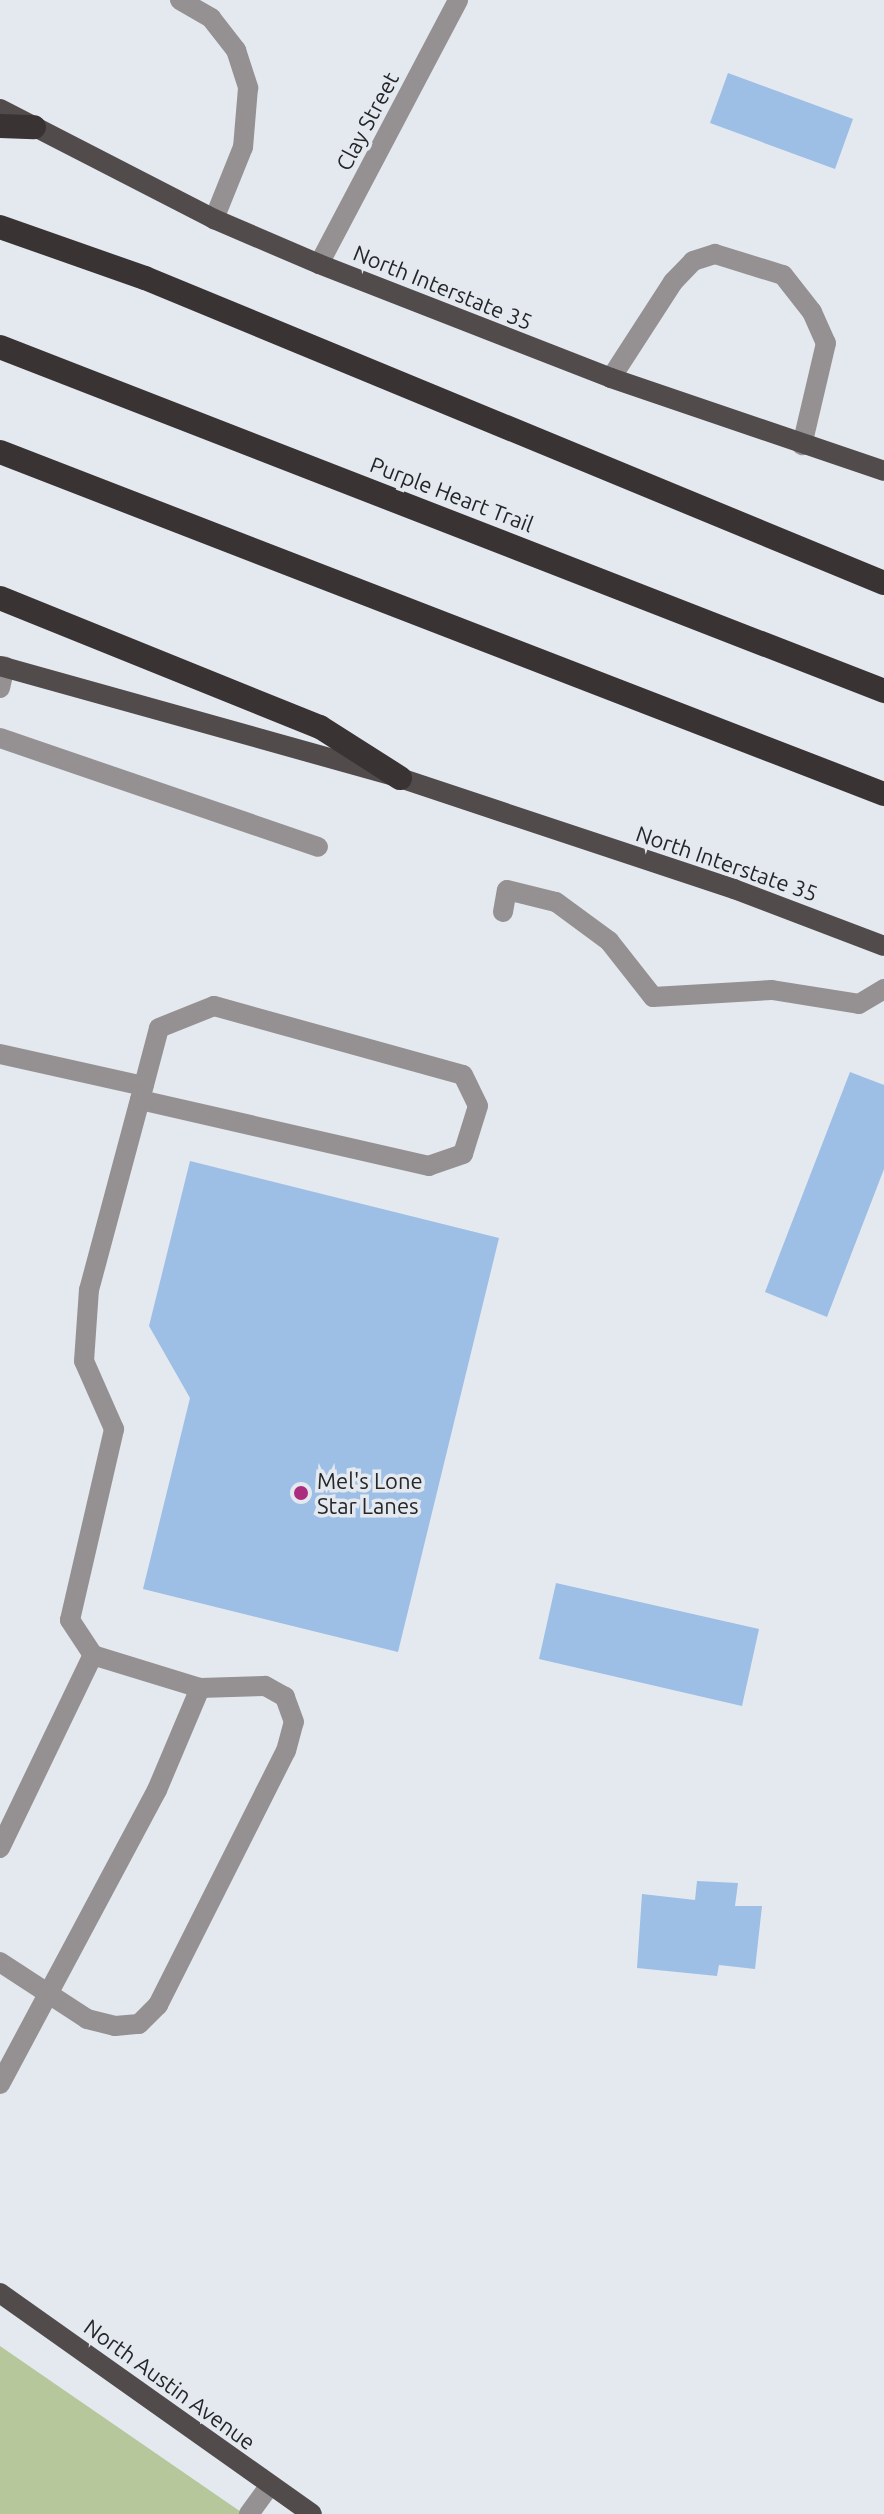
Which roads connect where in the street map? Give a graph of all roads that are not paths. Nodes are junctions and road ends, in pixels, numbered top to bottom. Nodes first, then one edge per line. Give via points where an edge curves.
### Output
1 (180, 0) edge
2 (458, 0) edge
3 (0, 109) edge
4 (0, 126) edge
5 (34, 127) junction
6 (214, 219) junction
7 (0, 227) edge
8 (319, 264) junction
9 (0, 347) edge
10 (611, 378) junction
11 (802, 445) junction
12 (0, 452) edge
13 (884, 471) edge
14 (884, 583) edge
15 (0, 598) edge
16 (2, 666) edge
17 (0, 688) edge
18 (884, 691) edge
19 (0, 738) edge
20 (400, 778) junction
21 (884, 794) edge
22 (318, 847) dead end
23 (503, 912) dead end
24 (884, 946) edge
25 (884, 989) edge
26 (0, 1054) edge
27 (142, 1093) junction
28 (93, 1655) junction
29 (200, 1688) junction
30 (0, 1848) edge
31 (0, 1962) edge
32 (48, 1994) junction
33 (0, 2084) edge
34 (0, 2293) edge
35 (270, 2485) junction
36 (249, 2514) edge
37 (312, 2514) edge

1 - 6 street via 211,18 236,50 248,88 243,147
2 - 8 street, Clay Street
3 - 5 main road, North Interstate 35
4 - 5 highway
5 - 6 main road, North Interstate 35
6 - 8 main road, North Interstate 35
7 - 14 highway via 145,278
8 - 10 main road, North Interstate 35
9 - 18 highway, Purple Heart Trail
10 - 11 main road, North Interstate 35
10 - 11 street via 673,282 693,261 715,254 783,275 812,312 826,343
11 - 13 main road, North Interstate 35
12 - 21 highway
15 - 20 highway via 320,727
16 - 17 street
16 - 20 main road, North Interstate 35
19 - 22 street
20 - 24 main road, North Interstate 35 via 734,889
23 - 25 street via 507,890 556,902 609,941 653,997 772,990 859,1004
26 - 27 street
27 - 27 street via 159,1028 214,1006 463,1075 478,1106 463,1154 429,1166
27 - 28 street via 89,1290 84,1361 114,1429 70,1620
28 - 29 street
28 - 30 street
29 - 32 street via 157,1790
29 - 32 street via 241,1683 265,1686 285,1697 294,1722 286,1751 158,2005 139,2024 115,2026 87,2019
31 - 32 street
32 - 33 street
34 - 35 main road, North Austin Avenue
35 - 36 street
35 - 37 main road, North Austin Avenue

